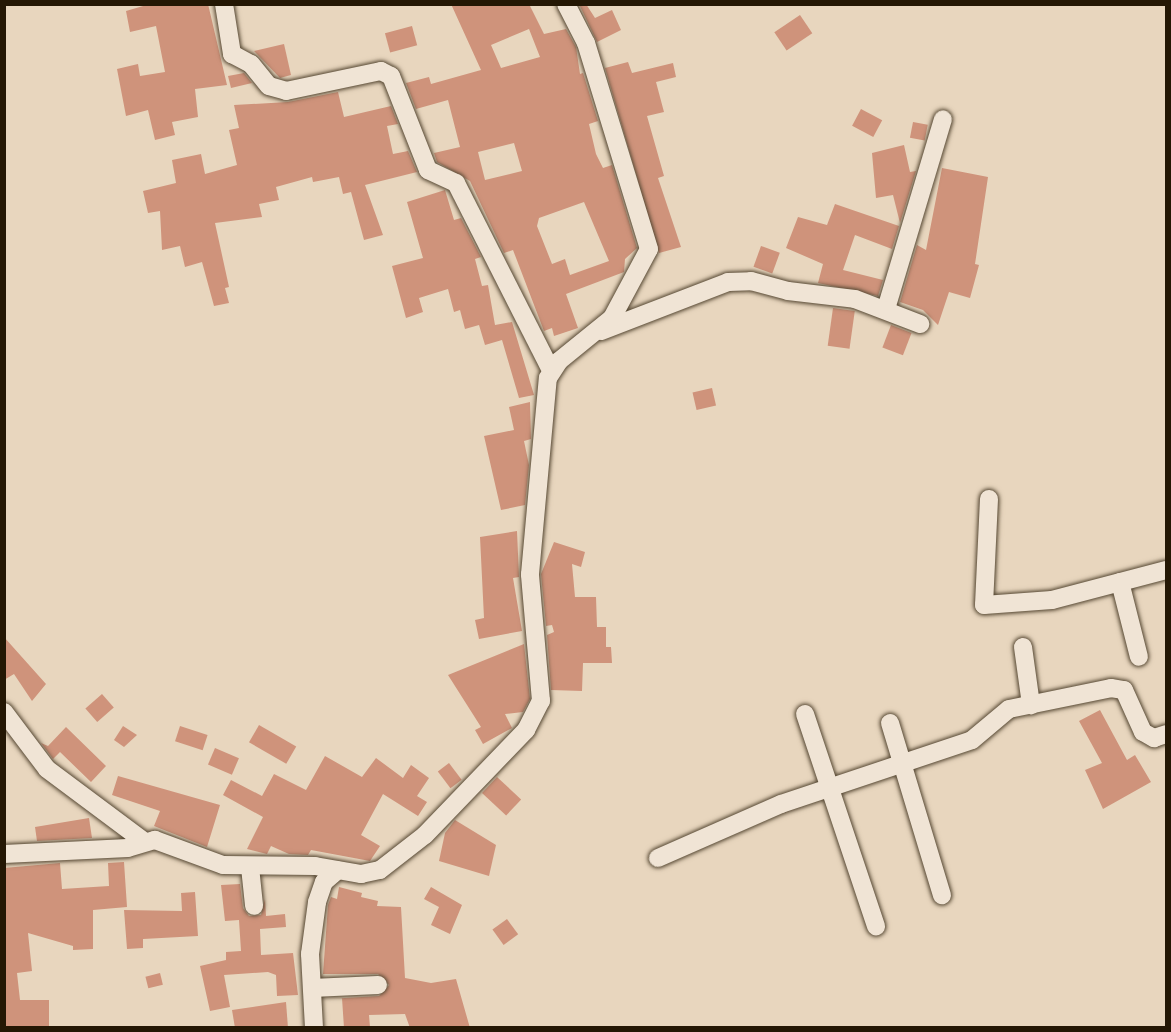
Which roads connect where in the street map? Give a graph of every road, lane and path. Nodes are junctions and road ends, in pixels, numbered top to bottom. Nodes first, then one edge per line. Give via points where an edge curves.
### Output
1 (224, 4) edge
2 (566, 4) edge
3 (943, 119) dead end
4 (886, 309) junction
5 (920, 324) dead end
6 (600, 332) junction
7 (551, 370) junction
8 (989, 499) dead end
9 (1167, 570) edge
10 (1120, 582) junction
11 (1023, 647) dead end
12 (1139, 657) dead end
13 (1031, 705) junction
14 (4, 712) edge
15 (805, 714) dead end
16 (890, 723) dead end
17 (1167, 734) edge
18 (902, 760) junction
19 (829, 790) junction
20 (145, 842) junction
21 (4, 854) edge
22 (658, 858) dead end
23 (250, 867) junction
24 (338, 870) junction
25 (942, 895) dead end
26 (254, 906) dead end
27 (876, 926) dead end
28 (378, 986) dead end
29 (312, 988) junction
30 (314, 1028) edge

1 - 7 street via 232,54 251,64 269,86 286,91 381,71 391,76 428,170 456,183
2 - 6 street via 586,43 649,249
3 - 4 street
4 - 5 street
4 - 6 street via 751,280 728,282
6 - 7 street
7 - 24 street via 540,424 530,574 541,701 534,718 425,835 380,870 361,874
8 - 10 street via 984,605 1052,600
9 - 10 street
10 - 12 street
11 - 13 street
13 - 17 street via 1111,688 1124,690 1143,732 1154,738
13 - 18 street via 1009,709 972,740
14 - 20 street via 47,769
15 - 19 street
16 - 18 street
18 - 19 street
18 - 25 street
19 - 22 street via 781,804
19 - 27 street
20 - 21 street via 128,848
20 - 23 street via 161,841 223,865
23 - 24 street
23 - 26 street
24 - 29 street via 324,882 317,902 310,954
28 - 29 street
29 - 30 street

